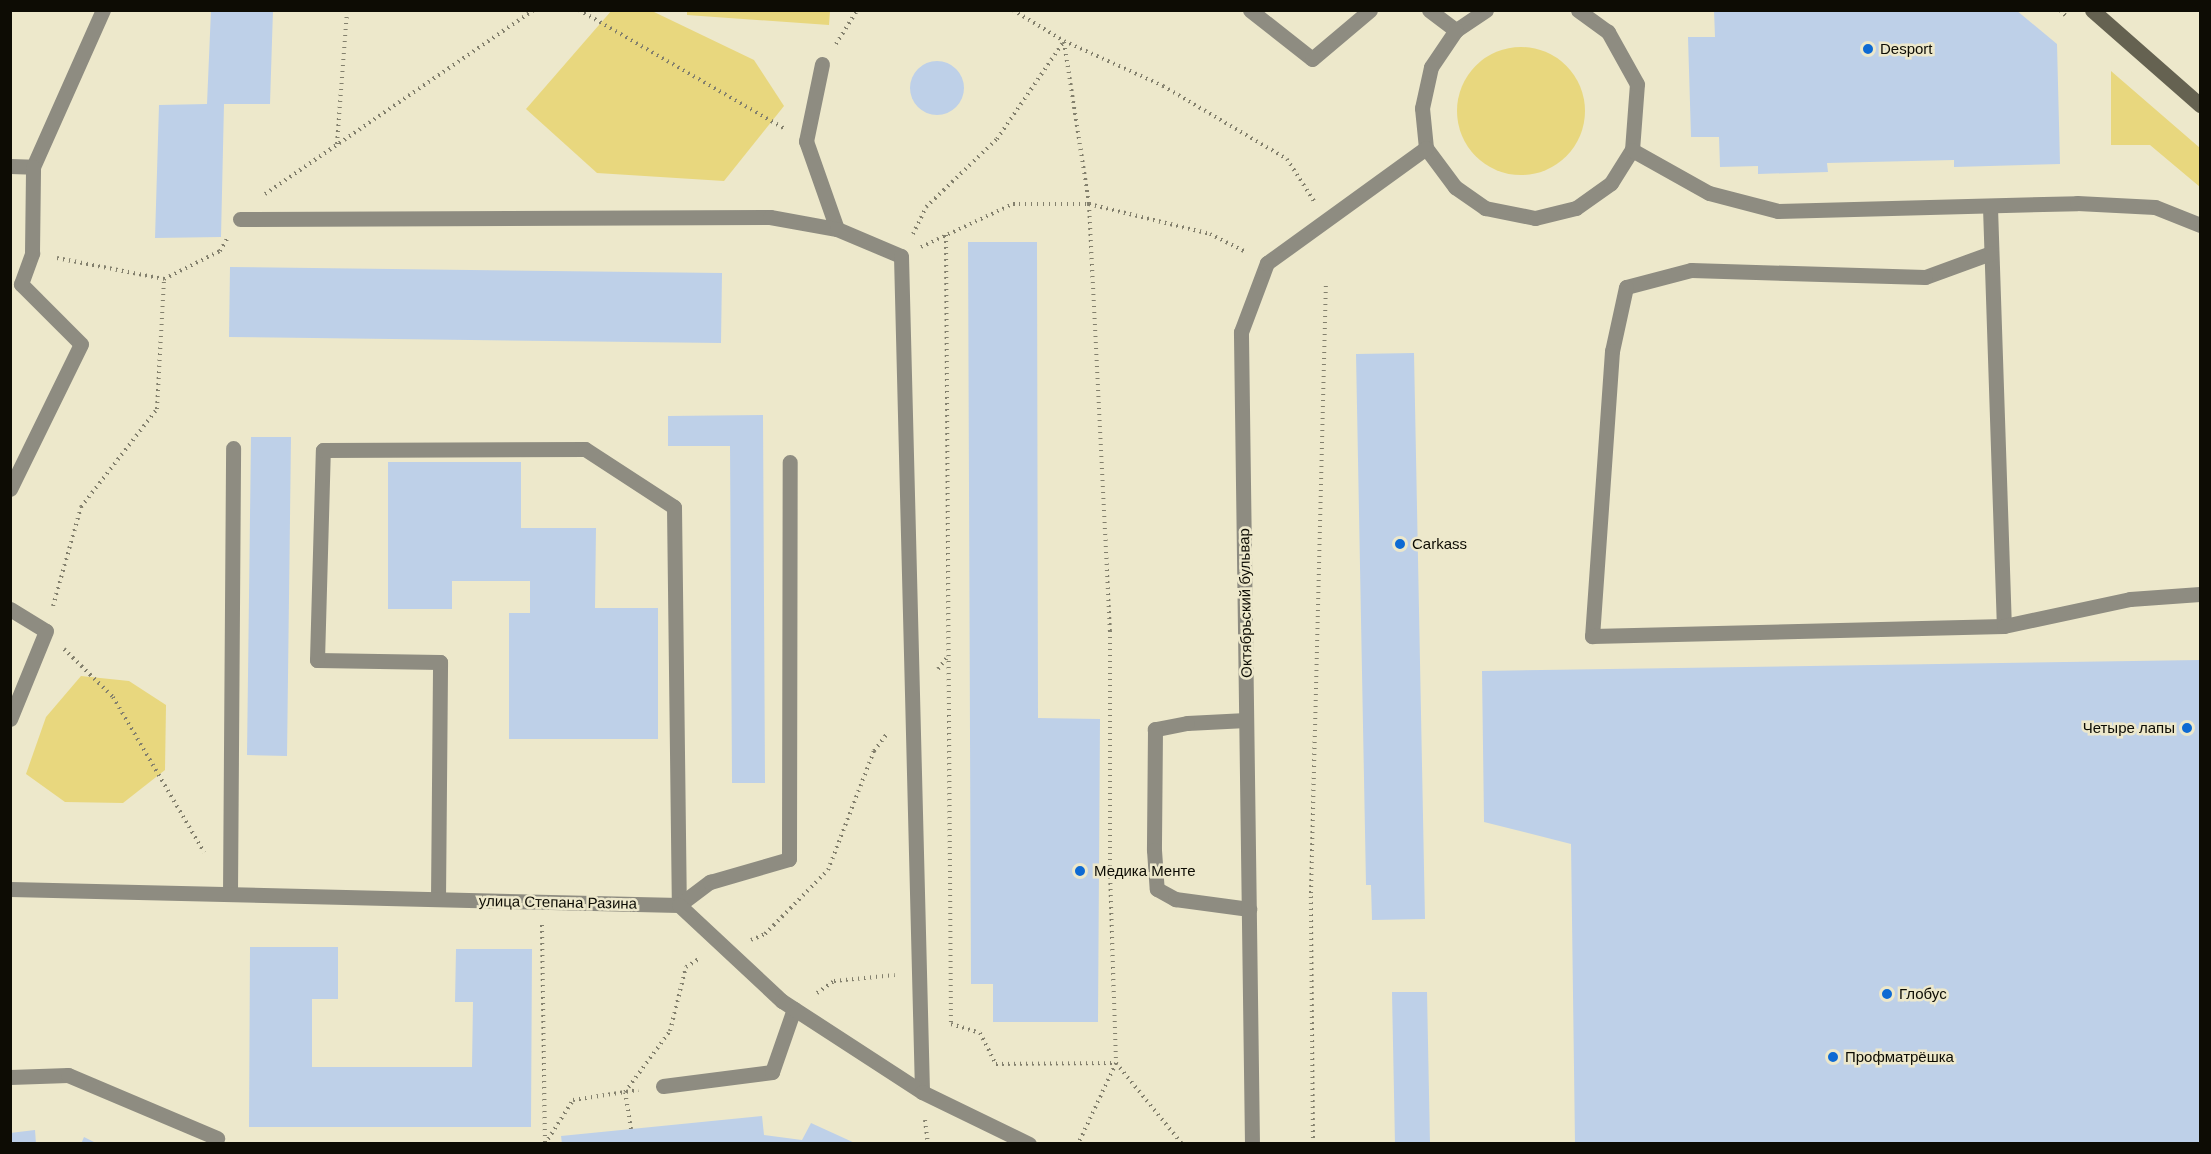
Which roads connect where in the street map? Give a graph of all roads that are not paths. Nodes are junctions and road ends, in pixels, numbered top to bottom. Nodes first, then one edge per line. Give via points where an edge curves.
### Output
1 (103, 10) edge
2 (1250, 10) edge
3 (1370, 10) edge
4 (1429, 10) edge
5 (1486, 10) edge
6 (1578, 10) edge
7 (2092, 10) edge
8 (1456, 30) junction
9 (822, 64) road end
10 (2200, 105) edge
11 (1426, 148) junction
12 (1632, 150) junction
13 (10, 166) edge
14 (33, 167) junction
15 (1990, 207) junction
16 (240, 219) road end
17 (2200, 225) edge
18 (837, 229) junction
19 (1991, 253) junction
20 (232, 448) dead end
21 (790, 462) dead end
22 (10, 489) edge
23 (2200, 594) edge
24 (10, 609) edge
25 (2004, 626) junction
26 (10, 719) edge
27 (1246, 720) junction
28 (10, 889) edge
29 (230, 894) junction
30 (438, 899) junction
31 (679, 905) junction
32 (1249, 909) junction
33 (794, 1009) junction
34 (10, 1077) edge
35 (663, 1086) road end
36 (922, 1092) junction
37 (217, 1138) dead end
38 (1029, 1143) edge
39 (1252, 1143) edge

1 - 14 street
2 - 3 street via 1312,59
4 - 8 street
5 - 8 street
6 - 12 street via 1608,32 1637,84
7 - 10 main road
8 - 11 street via 1431,67 1422,108
9 - 18 street via 806,141
11 - 12 street via 1455,187 1485,208 1534,218 1576,208 1611,183
11 - 27 street, Октябрьский бульвар via 1267,263 1241,332
12 - 15 street via 1709,193 1778,211
13 - 14 street
14 - 22 street via 32,253 21,284 81,344
15 - 17 street via 2077,203 2155,207
15 - 19 street
16 - 18 street via 770,217
18 - 36 street via 901,256
19 - 25 street
19 - 25 street via 1925,277 1691,270 1626,287 1612,351 1592,636
20 - 29 street
21 - 31 street via 789,859 710,882
23 - 25 street via 2130,599
24 - 26 street via 46,631
27 - 32 street, Октябрьский бульвар
27 - 32 street via 1155,729 1154,850 1157,890 1175,899
28 - 29 street, улица Степана Разина
29 - 30 street, улица Степана Разина
30 - 31 street, улица Степана Разина
30 - 31 street via 440,662 317,660 323,450 585,449 674,507
31 - 33 street
32 - 39 street, Октябрьский бульвар
33 - 35 street via 772,1072
33 - 36 street
34 - 37 street via 68,1075
36 - 38 street

